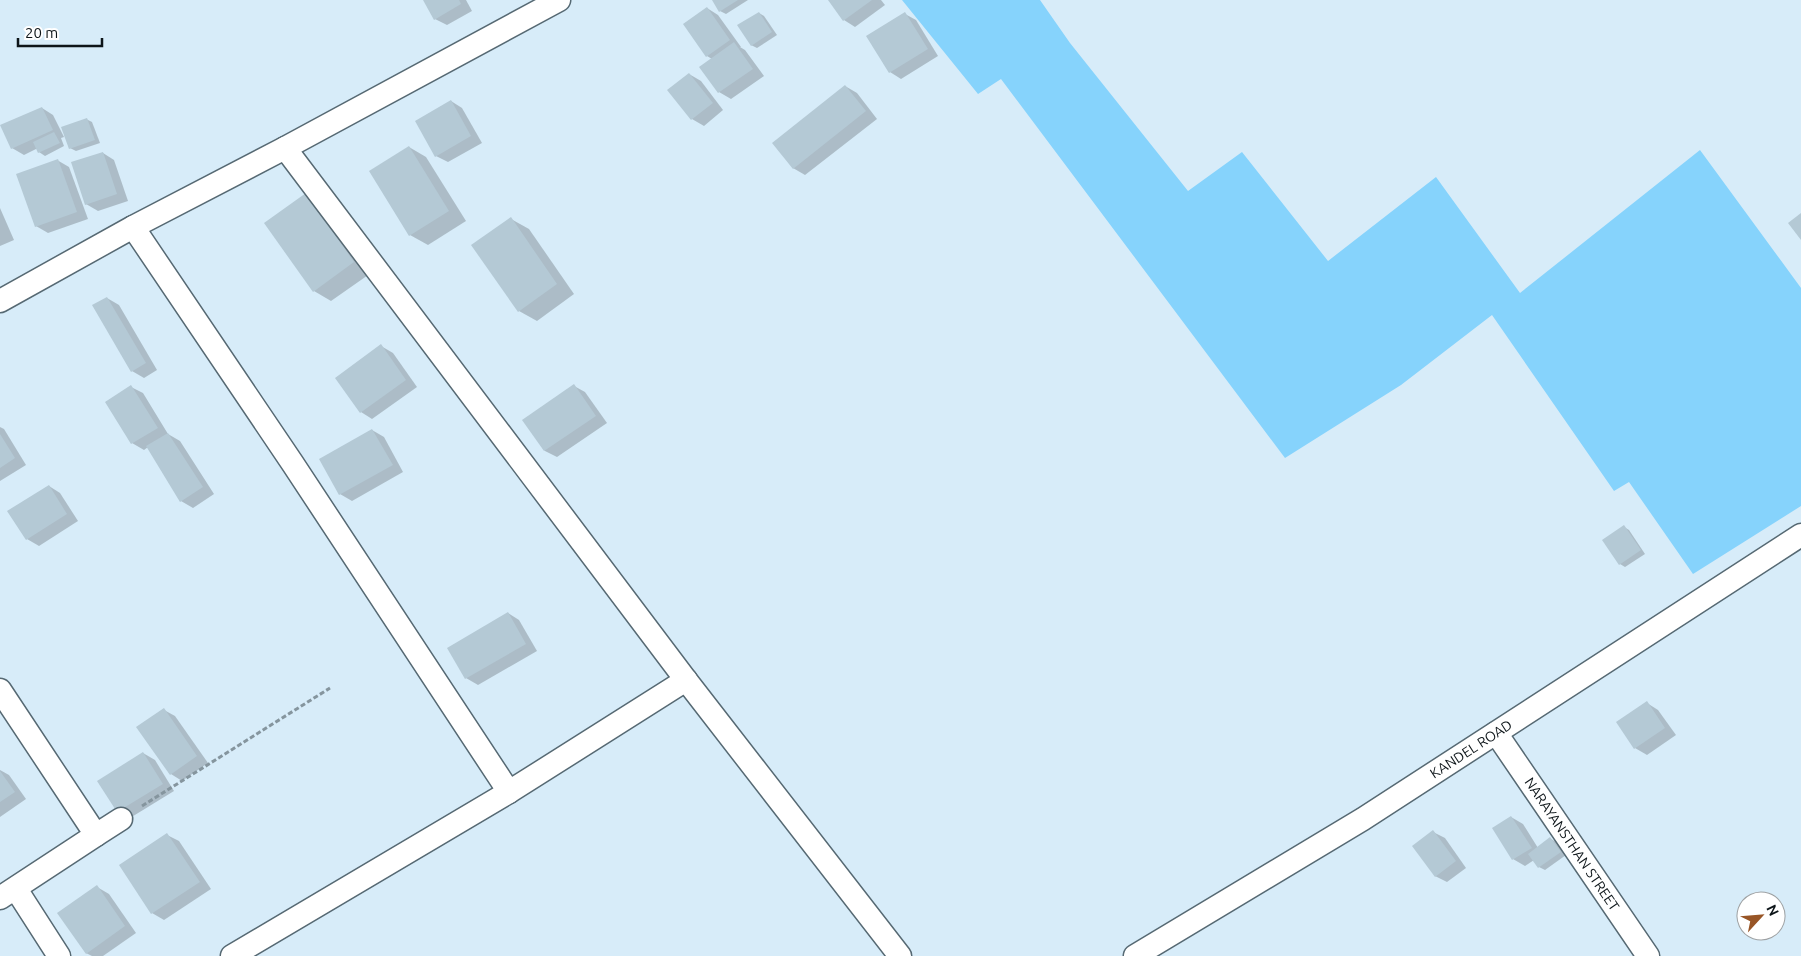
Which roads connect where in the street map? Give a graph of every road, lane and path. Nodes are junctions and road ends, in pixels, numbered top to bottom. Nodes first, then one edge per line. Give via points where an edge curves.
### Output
1 (559, 0) edge
2 (285, 148) junction
3 (132, 227) junction
4 (0, 301) edge
5 (1801, 535) edge
6 (686, 680) junction
7 (330, 688) dead end
8 (0, 690) edge
9 (1496, 733) junction
10 (509, 792) junction
11 (120, 820) joint
12 (96, 835) junction
13 (8, 893) edge
14 (59, 956) edge
15 (232, 956) edge
16 (900, 956) edge
17 (1135, 956) edge
18 (1648, 956) edge

1 - 2 street
2 - 3 street
2 - 6 street
3 - 4 street
3 - 10 street
5 - 9 street, KANDEL ROAD
6 - 10 street
6 - 16 street
7 - 11 path
8 - 12 street
9 - 17 street, KANDEL ROAD via 1363,819
9 - 18 street, NARAYANSTHAN STREET
10 - 15 street
11 - 12 street
12 - 13 street
13 - 14 street

